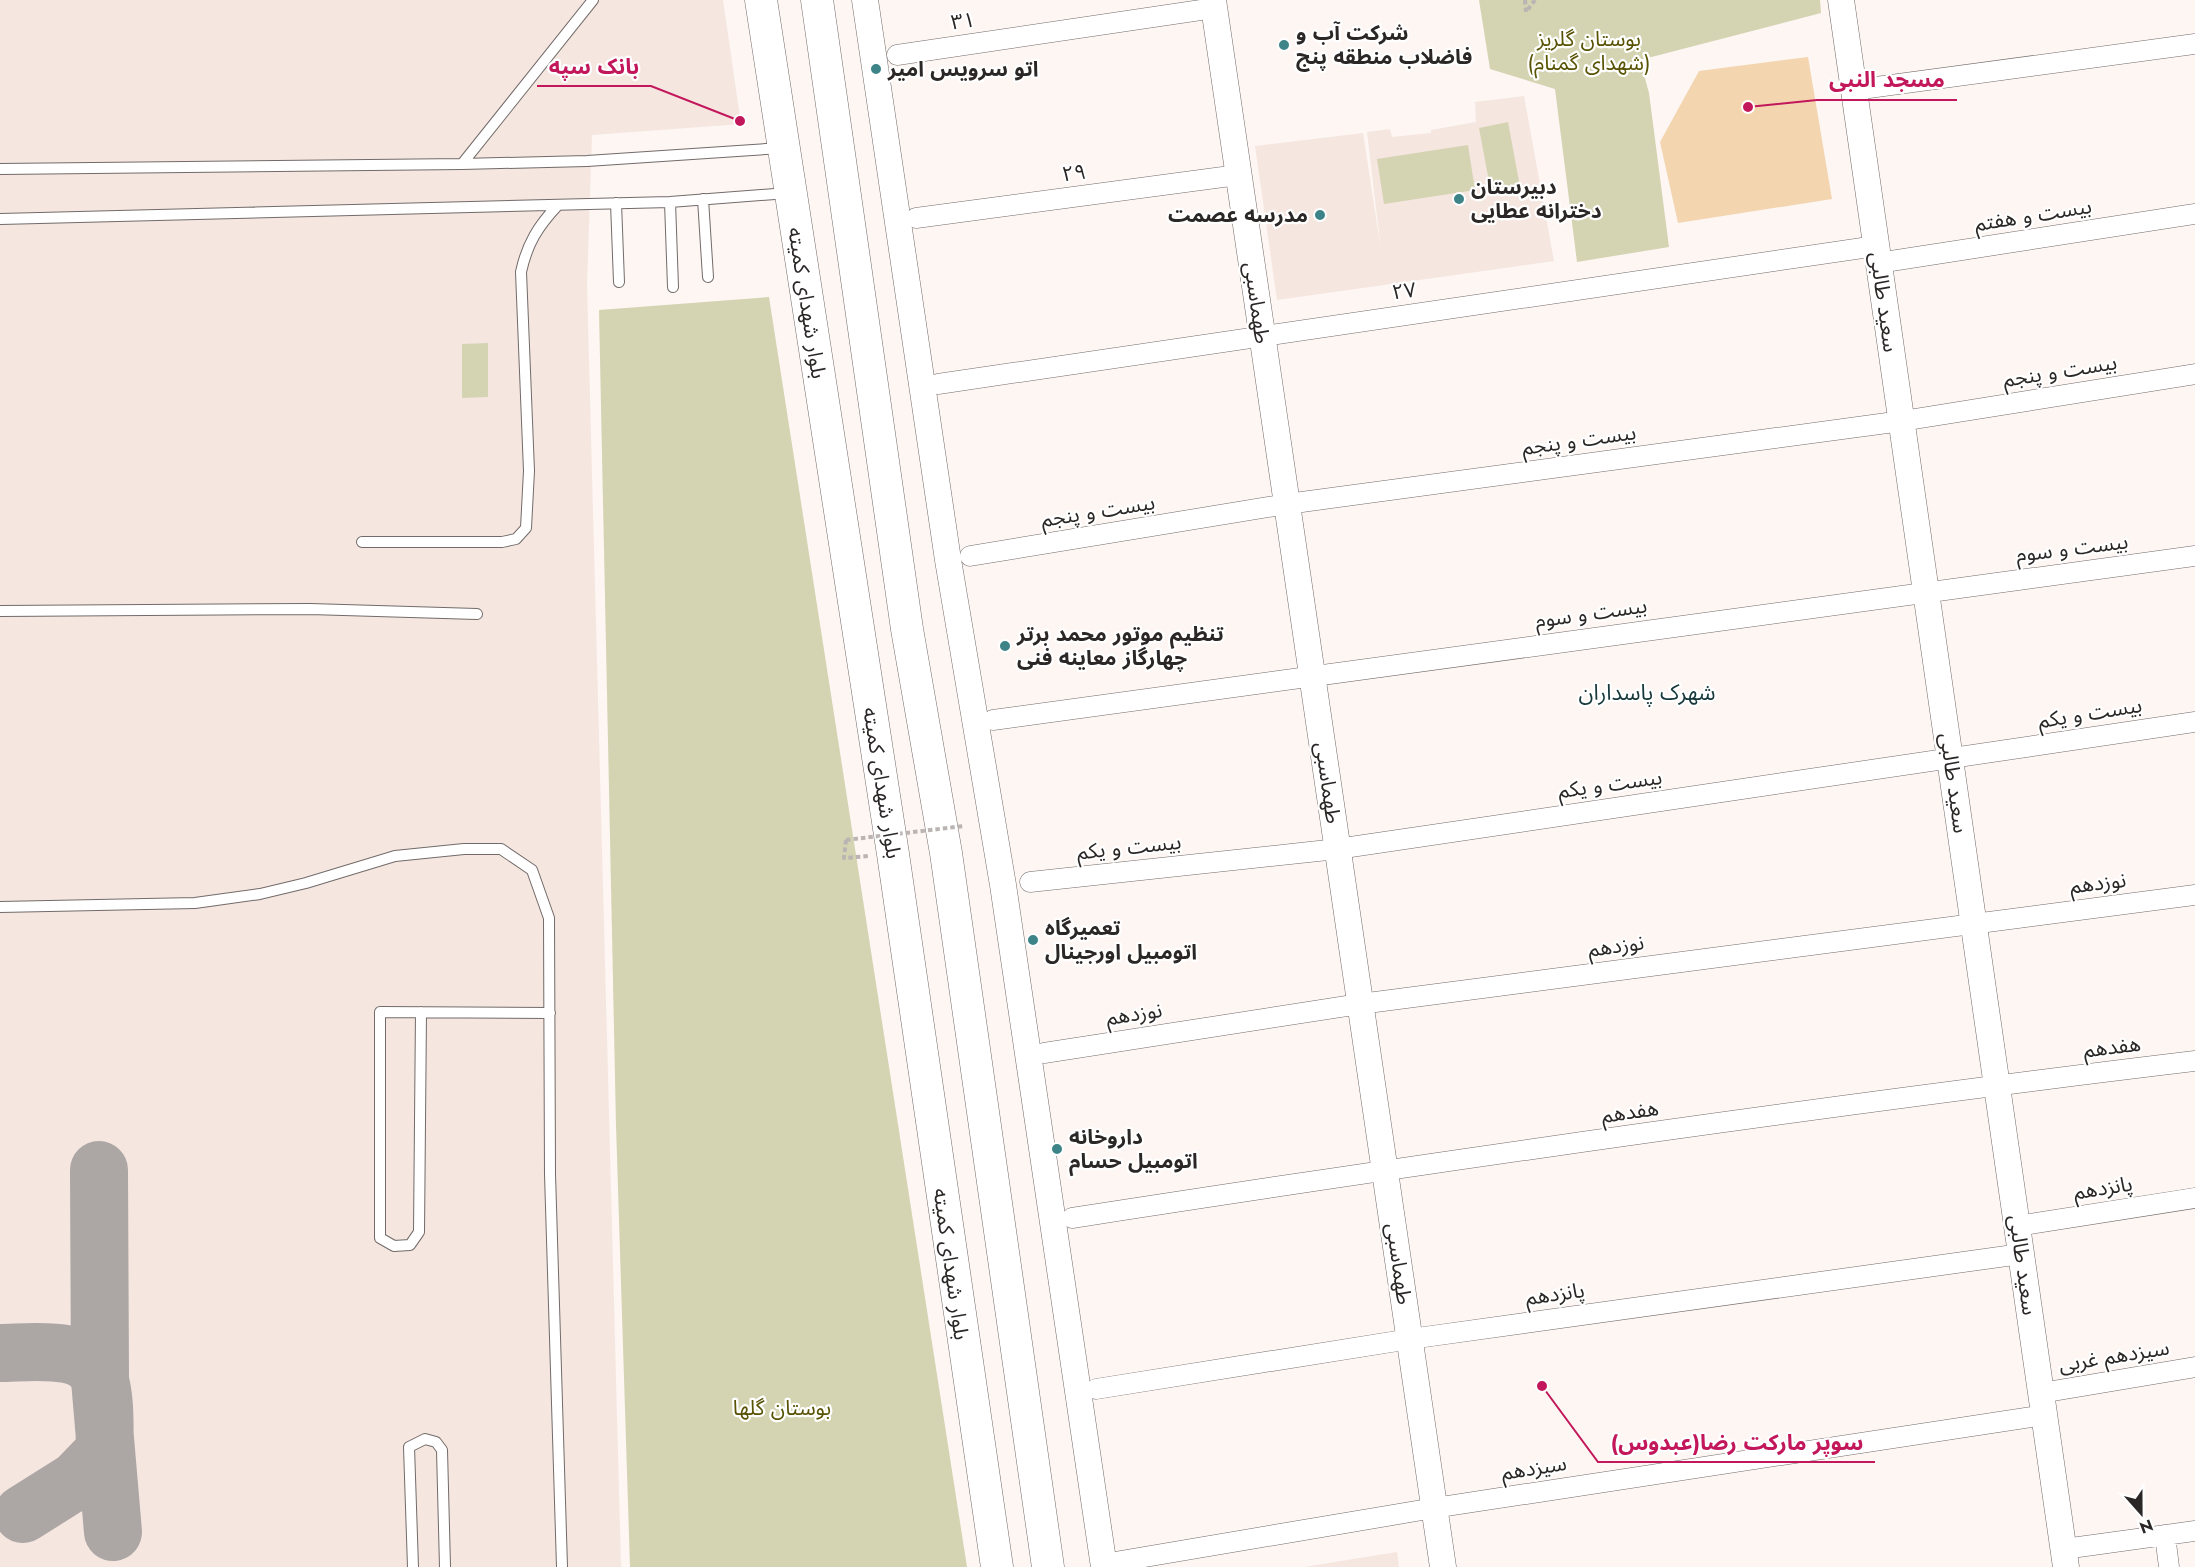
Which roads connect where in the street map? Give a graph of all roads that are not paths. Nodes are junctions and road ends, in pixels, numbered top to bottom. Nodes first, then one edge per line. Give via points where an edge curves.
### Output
1 (593, 0) edge
2 (761, 0) edge
3 (817, 0) edge
4 (865, 0) edge
5 (1841, 0) edge
6 (1213, 4) edge
7 (2195, 44) edge
8 (897, 55) dead end
9 (1854, 90) junction
10 (785, 148) junction
11 (462, 164) junction
12 (0, 169) edge
13 (1238, 175) junction
14 (790, 193) junction
15 (703, 199) junction
16 (670, 202) junction
17 (616, 203) junction
18 (558, 205) junction
19 (2195, 214) edge
20 (916, 218) dead end
21 (0, 219) edge
22 (1877, 254) junction
23 (708, 277) dead end
24 (619, 282) dead end
25 (674, 287) dead end
26 (1262, 336) junction
27 (2195, 375) edge
28 (938, 384) dead end
29 (1902, 421) junction
30 (1287, 504) junction
31 (362, 542) dead end
32 (970, 556) dead end
33 (2195, 556) edge
34 (1926, 591) junction
35 (0, 611) edge
36 (477, 614) dead end
37 (1312, 675) junction
38 (993, 720) dead end
39 (2195, 722) edge
40 (1950, 759) junction
41 (1338, 849) junction
42 (1030, 882) dead end
43 (2195, 895) edge
44 (0, 907) edge
45 (1974, 922) junction
46 (1360, 1004) junction
47 (421, 1012) junction
48 (549, 1013) junction
49 (1044, 1053) dead end
50 (2195, 1061) edge
51 (1997, 1085) junction
52 (1385, 1170) junction
53 (2195, 1198) edge
54 (1072, 1218) dead end
55 (2017, 1226) junction
56 (2021, 1254) junction
57 (1410, 1339) junction
58 (2195, 1367) edge
59 (1096, 1389) dead end
60 (2043, 1404) junction
61 (1434, 1508) junction
62 (2195, 1531) edge
63 (2165, 1535) junction
64 (2065, 1558) edge
65 (1104, 1566) edge
66 (413, 1567) edge
67 (446, 1567) edge
68 (562, 1567) edge
69 (997, 1567) edge
70 (1048, 1567) edge
71 (1443, 1567) edge
72 (2169, 1567) edge

1 - 11 lane
2 - 10 main road, بلوار شهدای کمیته
3 - 70 main road
4 - 65 street
5 - 9 street, سعید طالبی
6 - 8 street, ۳۱
6 - 13 street, طهماسبی
7 - 9 street
9 - 22 street, سعید طالبی
10 - 11 lane
10 - 14 main road, بلوار شهدای کمیته
11 - 12 lane
13 - 20 street, ۲۹
13 - 26 street, طهماسبی
14 - 15 lane
14 - 69 main road, بلوار شهدای کمیته via 893,854
15 - 16 lane
15 - 23 lane
16 - 17 lane
16 - 25 lane
17 - 18 lane
17 - 24 lane
18 - 21 lane
18 - 31 lane via 539,224 526,248 522,272 529,471 526,528 516,539 502,542
19 - 22 street, بیست و هفتم
22 - 26 street, ۲۷
22 - 29 street, سعید طالبی
26 - 28 street, ۲۷
26 - 30 street, طهماسبی
27 - 29 street, بیست و پنجم
29 - 30 street, بیست و پنجم
29 - 34 street, سعید طالبی
30 - 32 street, بیست و پنجم
30 - 37 street, طهماسبی
33 - 34 street, بیست و سوم
34 - 37 street, بیست و سوم
34 - 40 street, سعید طالبی
35 - 36 lane via 310,609
37 - 38 street, بیست و سوم
37 - 41 street, طهماسبی
39 - 40 street, بیست و یکم
40 - 41 street, بیست و یکم
40 - 45 street, سعید طالبی
41 - 42 street, بیست و یکم
41 - 46 street, طهماسبی
43 - 45 street, نوزدهم
44 - 48 lane via 195,903 283,889 395,856 501,849 532,870 549,918
45 - 46 street, نوزدهم
45 - 51 street, سعید طالبی
46 - 49 street, نوزدهم
46 - 52 street, طهماسبی
47 - 47 lane via 419,1232 410,1245 394,1246 380,1238 380,1012
47 - 48 lane
48 - 68 lane
50 - 51 street, هفدهم
51 - 52 street, هفدهم
51 - 55 street, سعید طالبی
52 - 54 street, هفدهم
52 - 57 street, طهماسبی
53 - 55 street, پانزدهم
55 - 56 street, سعید طالبی
56 - 57 street, پانزدهم
56 - 60 street, سعید طالبی
57 - 59 street, پانزدهم
57 - 61 street, طهماسبی
58 - 60 street, سیزدهم غربی
60 - 61 street, سیزدهم
60 - 64 street, سعید طالبی
61 - 65 street, سیزدهم
61 - 71 street, طهماسبی
62 - 63 street
63 - 64 street
63 - 72 street
66 - 67 lane via 410,1447 425,1439 436,1442 442,1450

